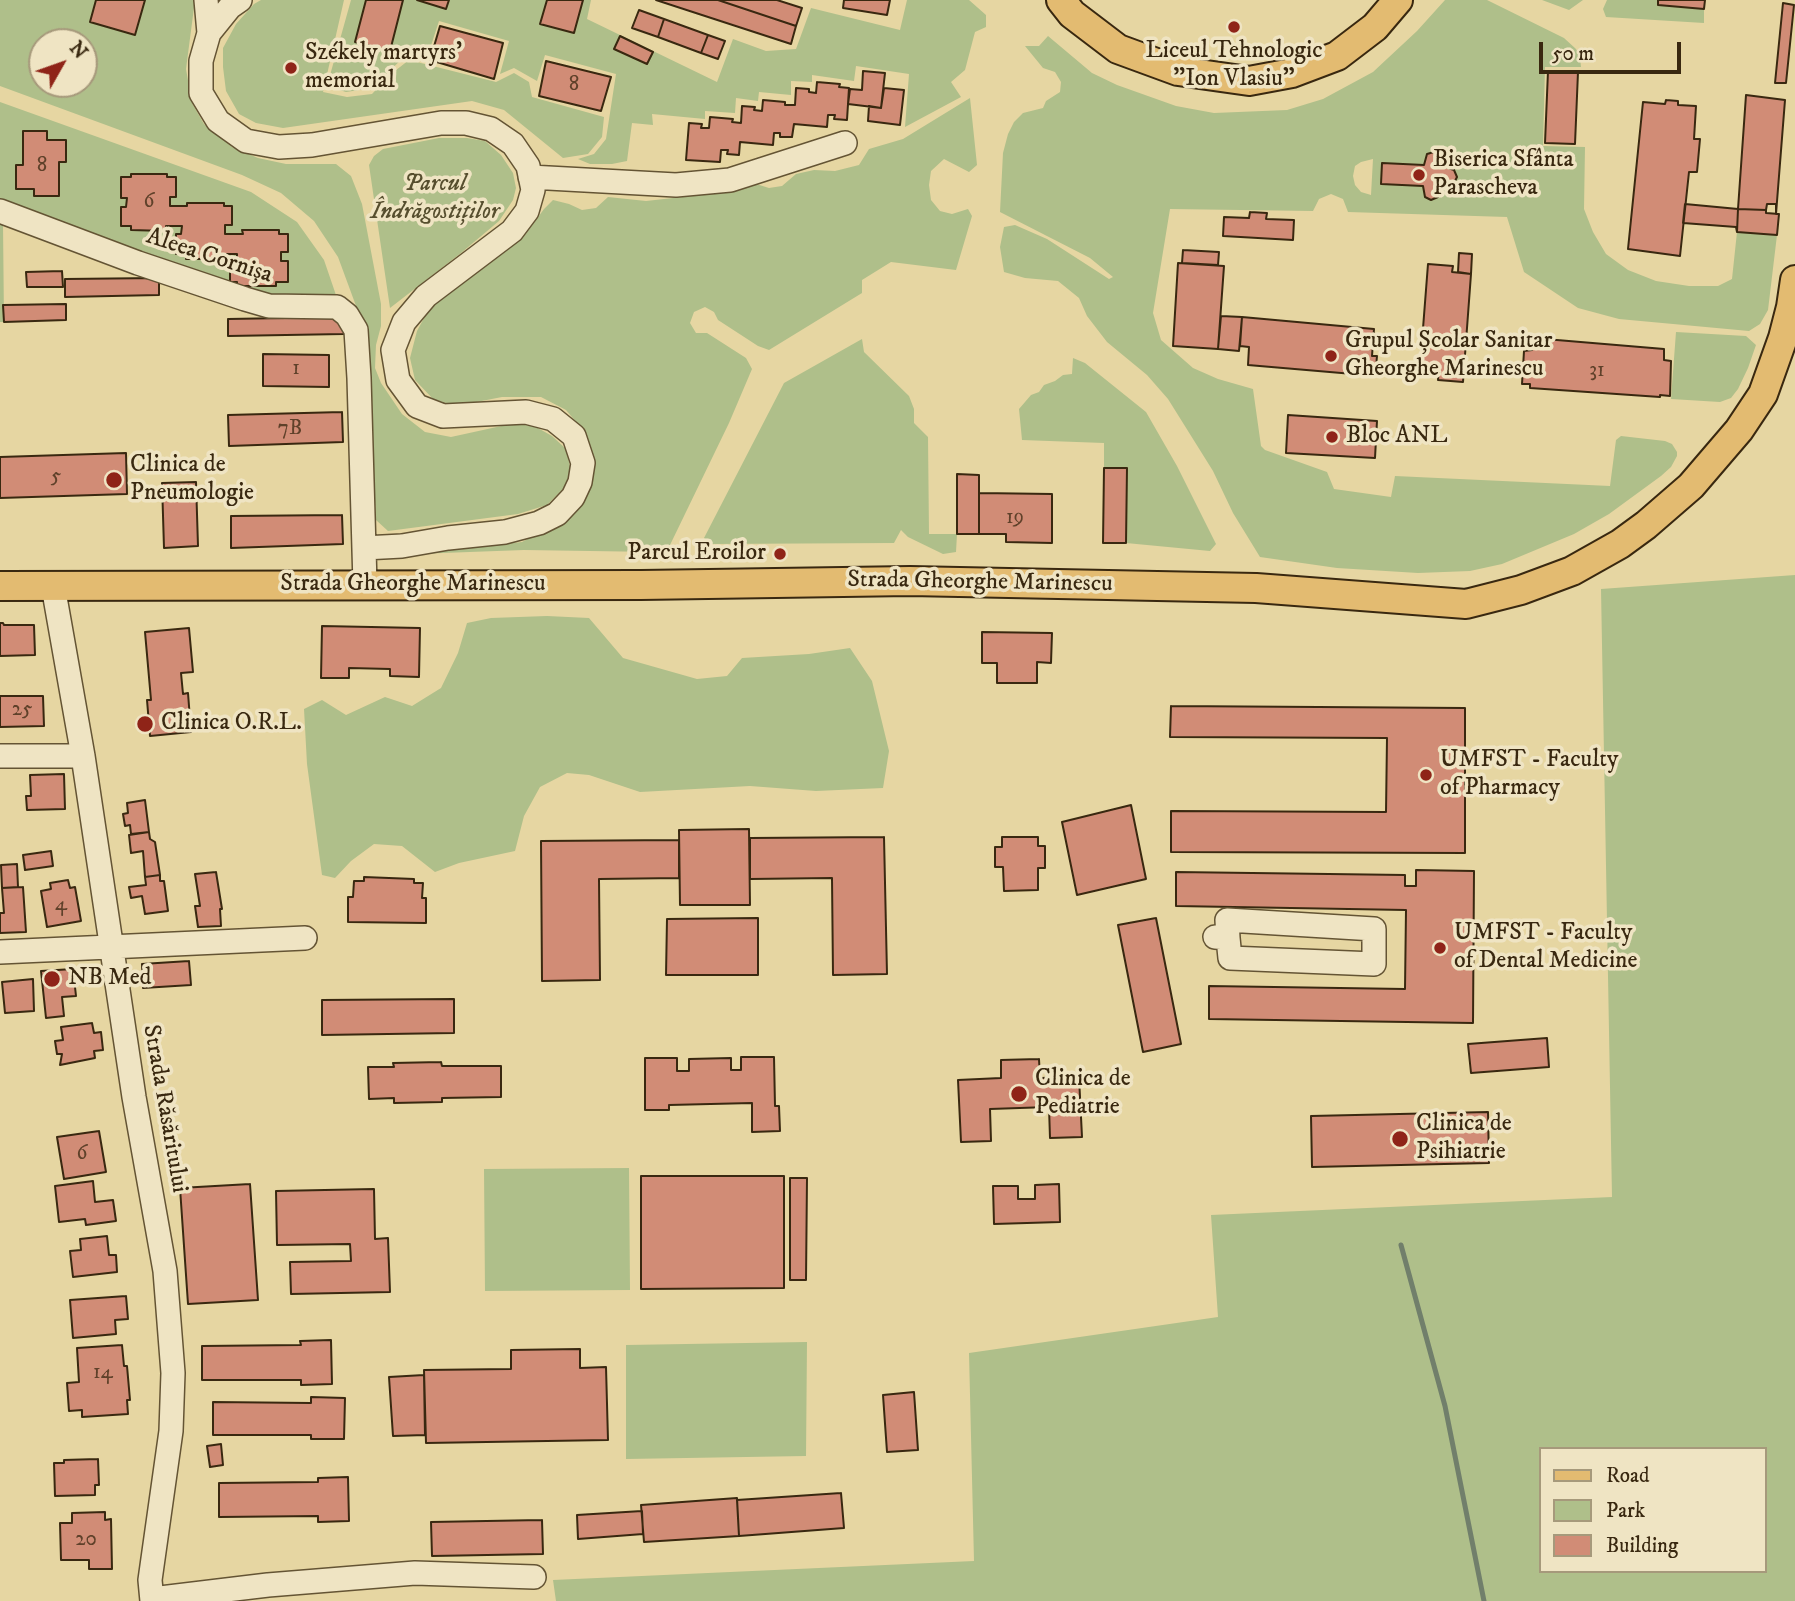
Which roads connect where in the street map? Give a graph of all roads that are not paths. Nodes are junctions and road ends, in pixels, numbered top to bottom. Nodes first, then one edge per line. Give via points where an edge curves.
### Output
1 (205, 0) edge
2 (240, 0) edge
3 (1061, 0) edge
4 (1398, 0) edge
5 (209, 33) junction
6 (845, 144) dead end
7 (535, 178) junction
8 (0, 211) edge
9 (1795, 281) edge
10 (363, 548) junction
11 (365, 584) junction
12 (0, 586) edge
13 (53, 586) junction
14 (0, 756) edge
15 (83, 756) junction
16 (305, 938) dead end
17 (1222, 938) joint
18 (111, 946) junction
19 (0, 952) edge
20 (534, 1577) dead end
21 (152, 1600) edge

1 - 5 street
2 - 5 street
3 - 4 main road via 1118,49 1178,71 1249,81 1292,73 1337,56 1376,27
5 - 7 street via 201,61 201,93 218,121 246,141 279,147 312,145 441,123 466,123 491,130 513,144
6 - 7 street via 730,180 676,186
7 - 10 street via 527,211 512,232 426,296 404,322 393,350 398,380 417,406 443,416 527,412 553,419 574,436 583,463 580,482 557,514 539,523 402,547
8 - 10 street, Aleea Cornișa via 245,299 269,306 337,307 347,315 356,330
9 - 11 main road, Strada Gheorghe Marinescu via 1785,330 1763,394 1691,486 1620,544 1572,571 1466,604 1256,588 910,580
10 - 11 street, Aleea Cornișa
11 - 13 main road, Strada Gheorghe Marinescu
12 - 13 main road, Strada Gheorghe Marinescu
13 - 15 street, Strada Răsăritului
14 - 15 street
15 - 18 street, Strada Răsăritului
16 - 18 street
17 - 17 street via 1230,958 1374,964 1374,929 1227,920
18 - 19 street
18 - 21 street, Strada Răsăritului via 165,1271 173,1373 171,1431 150,1580
20 - 21 street via 415,1573

